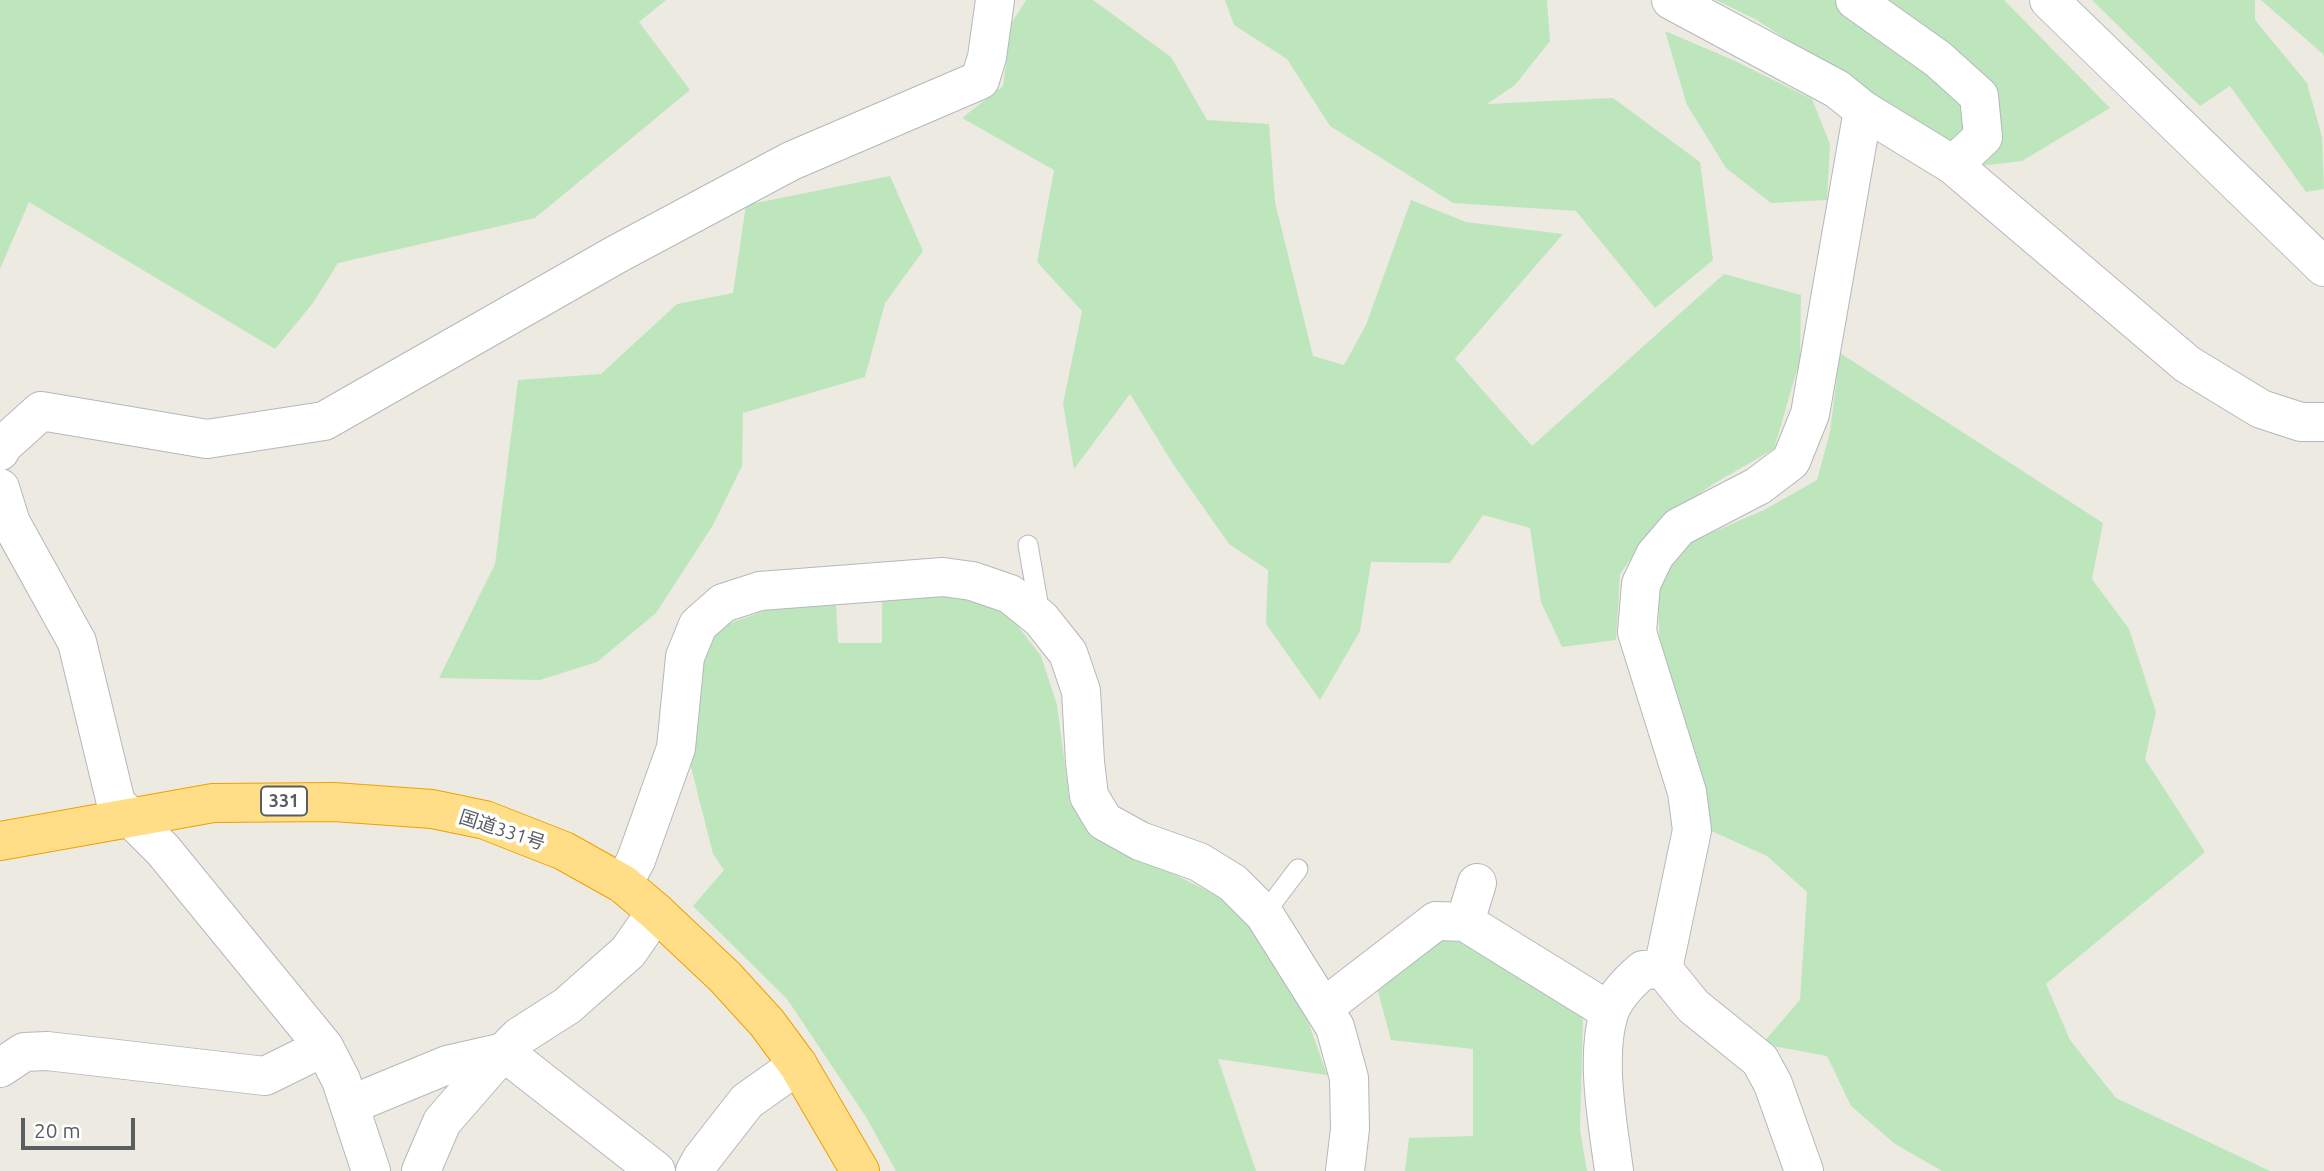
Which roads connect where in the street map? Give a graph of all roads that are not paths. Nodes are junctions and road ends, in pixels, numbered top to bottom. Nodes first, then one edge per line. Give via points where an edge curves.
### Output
1 (995, 0) edge
2 (1671, 0) edge
3 (1855, 0) edge
4 (2049, 0) edge
5 (1863, 110) junction
6 (1953, 165) junction
7 (2324, 267) edge
8 (2324, 422) edge
9 (0, 451) edge
10 (0, 488) edge
11 (1028, 545) dead end
12 (1041, 619) junction
13 (130, 819) junction
14 (0, 841) edge
15 (1298, 869) dead end
16 (1476, 883) dead end
17 (623, 884) junction
18 (656, 912) junction
19 (1264, 914) junction
20 (1465, 922) junction
21 (1663, 969) junction
22 (1323, 1008) junction
23 (1609, 1012) junction
24 (324, 1047) junction
25 (504, 1052) junction
26 (798, 1065) junction
27 (0, 1068) edge
28 (350, 1105) junction
29 (371, 1171) edge
30 (421, 1171) edge
31 (656, 1171) edge
32 (695, 1171) edge
33 (860, 1171) edge
34 (1345, 1171) edge
35 (1614, 1171) edge
36 (1804, 1171) edge

1 - 9 street via 980,80 791,161 324,421 207,439 41,411
2 - 5 street via 1837,89
3 - 6 street via 1938,59 1979,96 1983,137
4 - 7 street
5 - 6 street
5 - 21 street via 1810,414 1791,461 1758,486 1679,527 1655,555 1641,584 1637,632 1687,792 1692,830
6 - 8 street via 2187,364 2261,410 2301,422
10 - 13 street via 11,523 77,642 116,803
11 - 12 lane
12 - 17 street via 1010,594 943,577 760,591 723,603 698,625 685,657 676,748
12 - 19 street via 1068,653 1081,691 1089,796 1104,821 1140,841 1199,862 1233,883
13 - 14 highway, 国道331号 / 331
13 - 17 highway, 国道331号 / 331 via 213,803 271,801 432,809 485,820 564,851
13 - 24 street via 163,850
15 - 19 lane
16 - 20 street
17 - 18 highway, 国道331号 / 331
18 - 25 street via 628,952 567,1006
18 - 26 highway, 国道331号 / 331 via 725,976
19 - 22 street
20 - 22 street via 1436,921
20 - 23 street
21 - 23 street via 1643,970
21 - 36 street via 1693,1006 1760,1060
22 - 34 street via 1335,1027 1349,1078
23 - 35 street via 1603,1061
24 - 27 street via 265,1076 47,1051 24,1052
24 - 28 street
25 - 28 street via 447,1065
25 - 30 street via 442,1122
25 - 31 street
26 - 32 street via 747,1101
26 - 33 highway, 国道331号 / 331
28 - 29 street

